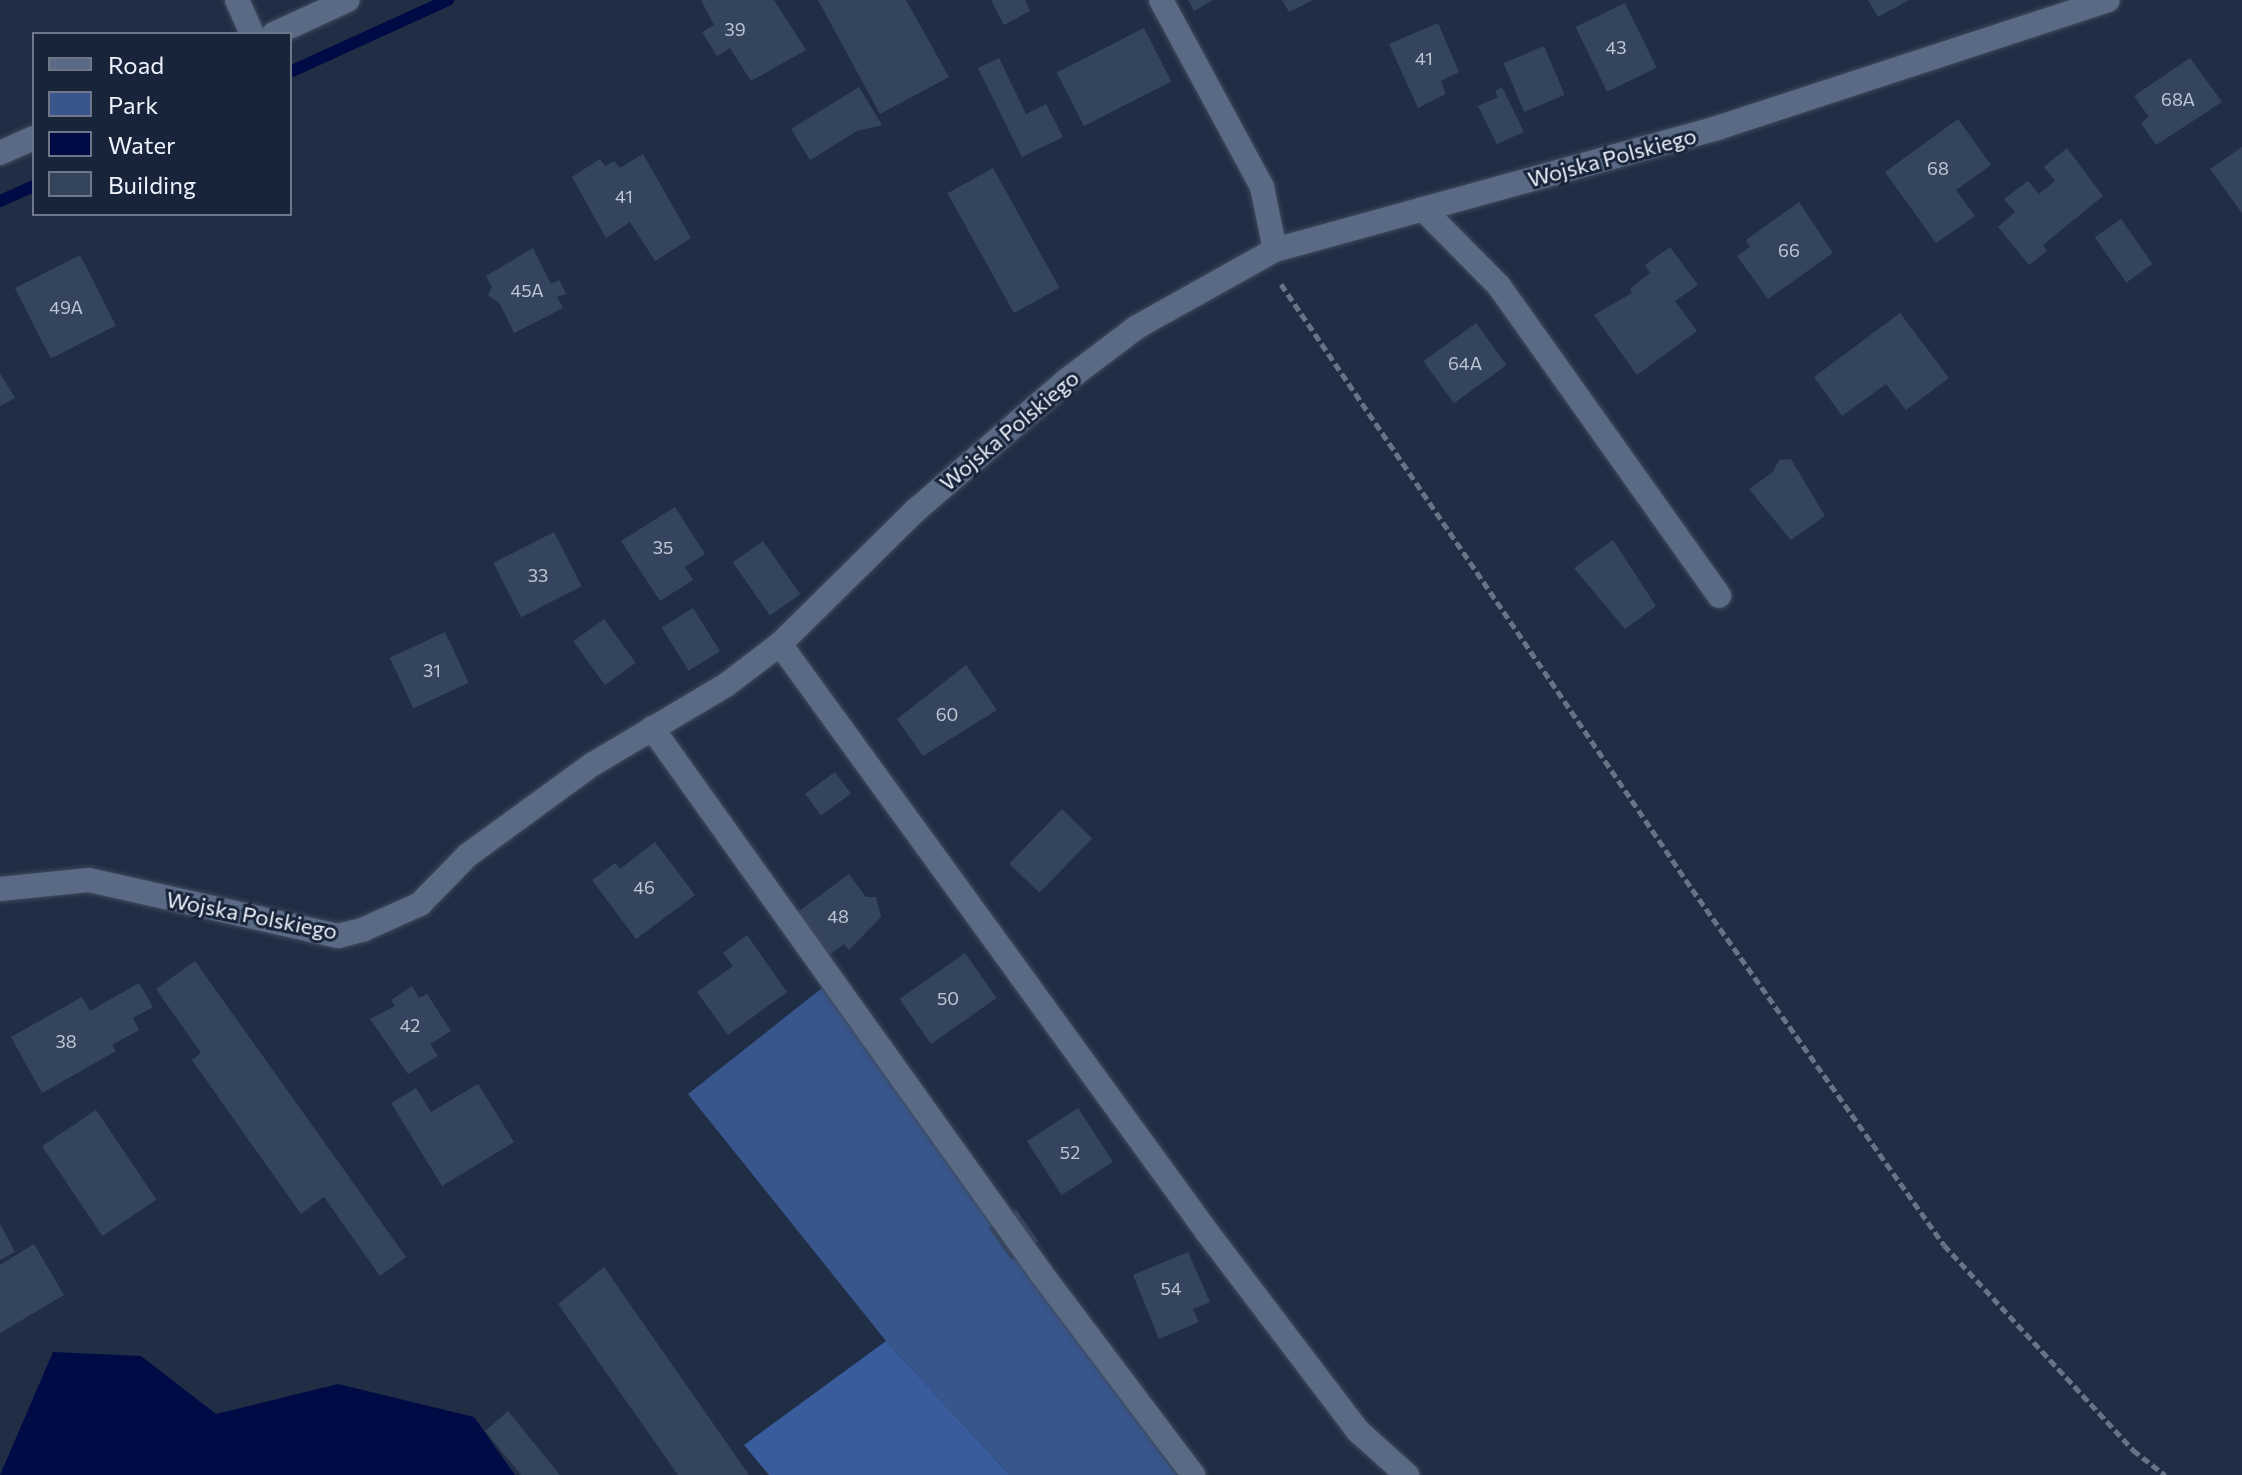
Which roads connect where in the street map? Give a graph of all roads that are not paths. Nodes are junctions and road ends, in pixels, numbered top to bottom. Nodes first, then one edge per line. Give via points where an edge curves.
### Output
1 (237, 0) edge
2 (348, 0) edge
3 (1161, 0) edge
4 (2108, 0) edge
5 (251, 32) edge
6 (278, 32) edge
7 (32, 139) edge
8 (0, 153) edge
9 (1423, 209) junction
10 (1275, 250) junction
11 (1719, 596) dead end
12 (780, 644) junction
13 (652, 728) junction
14 (0, 889) edge
15 (1193, 1475) edge
16 (1407, 1475) edge

1 - 5 street
2 - 6 street
3 - 10 street via 1262,187
4 - 9 street, Wojska Polskiego via 1717,128
7 - 8 street
9 - 10 street, Wojska Polskiego
9 - 11 street via 1499,286
10 - 12 street, Wojska Polskiego via 1137,327 1067,380 916,510
12 - 13 street, Wojska Polskiego via 726,685
12 - 16 street via 1216,1244 1358,1431
13 - 14 street, Wojska Polskiego via 468,855 420,904 338,936 89,880
13 - 15 street via 1041,1273

